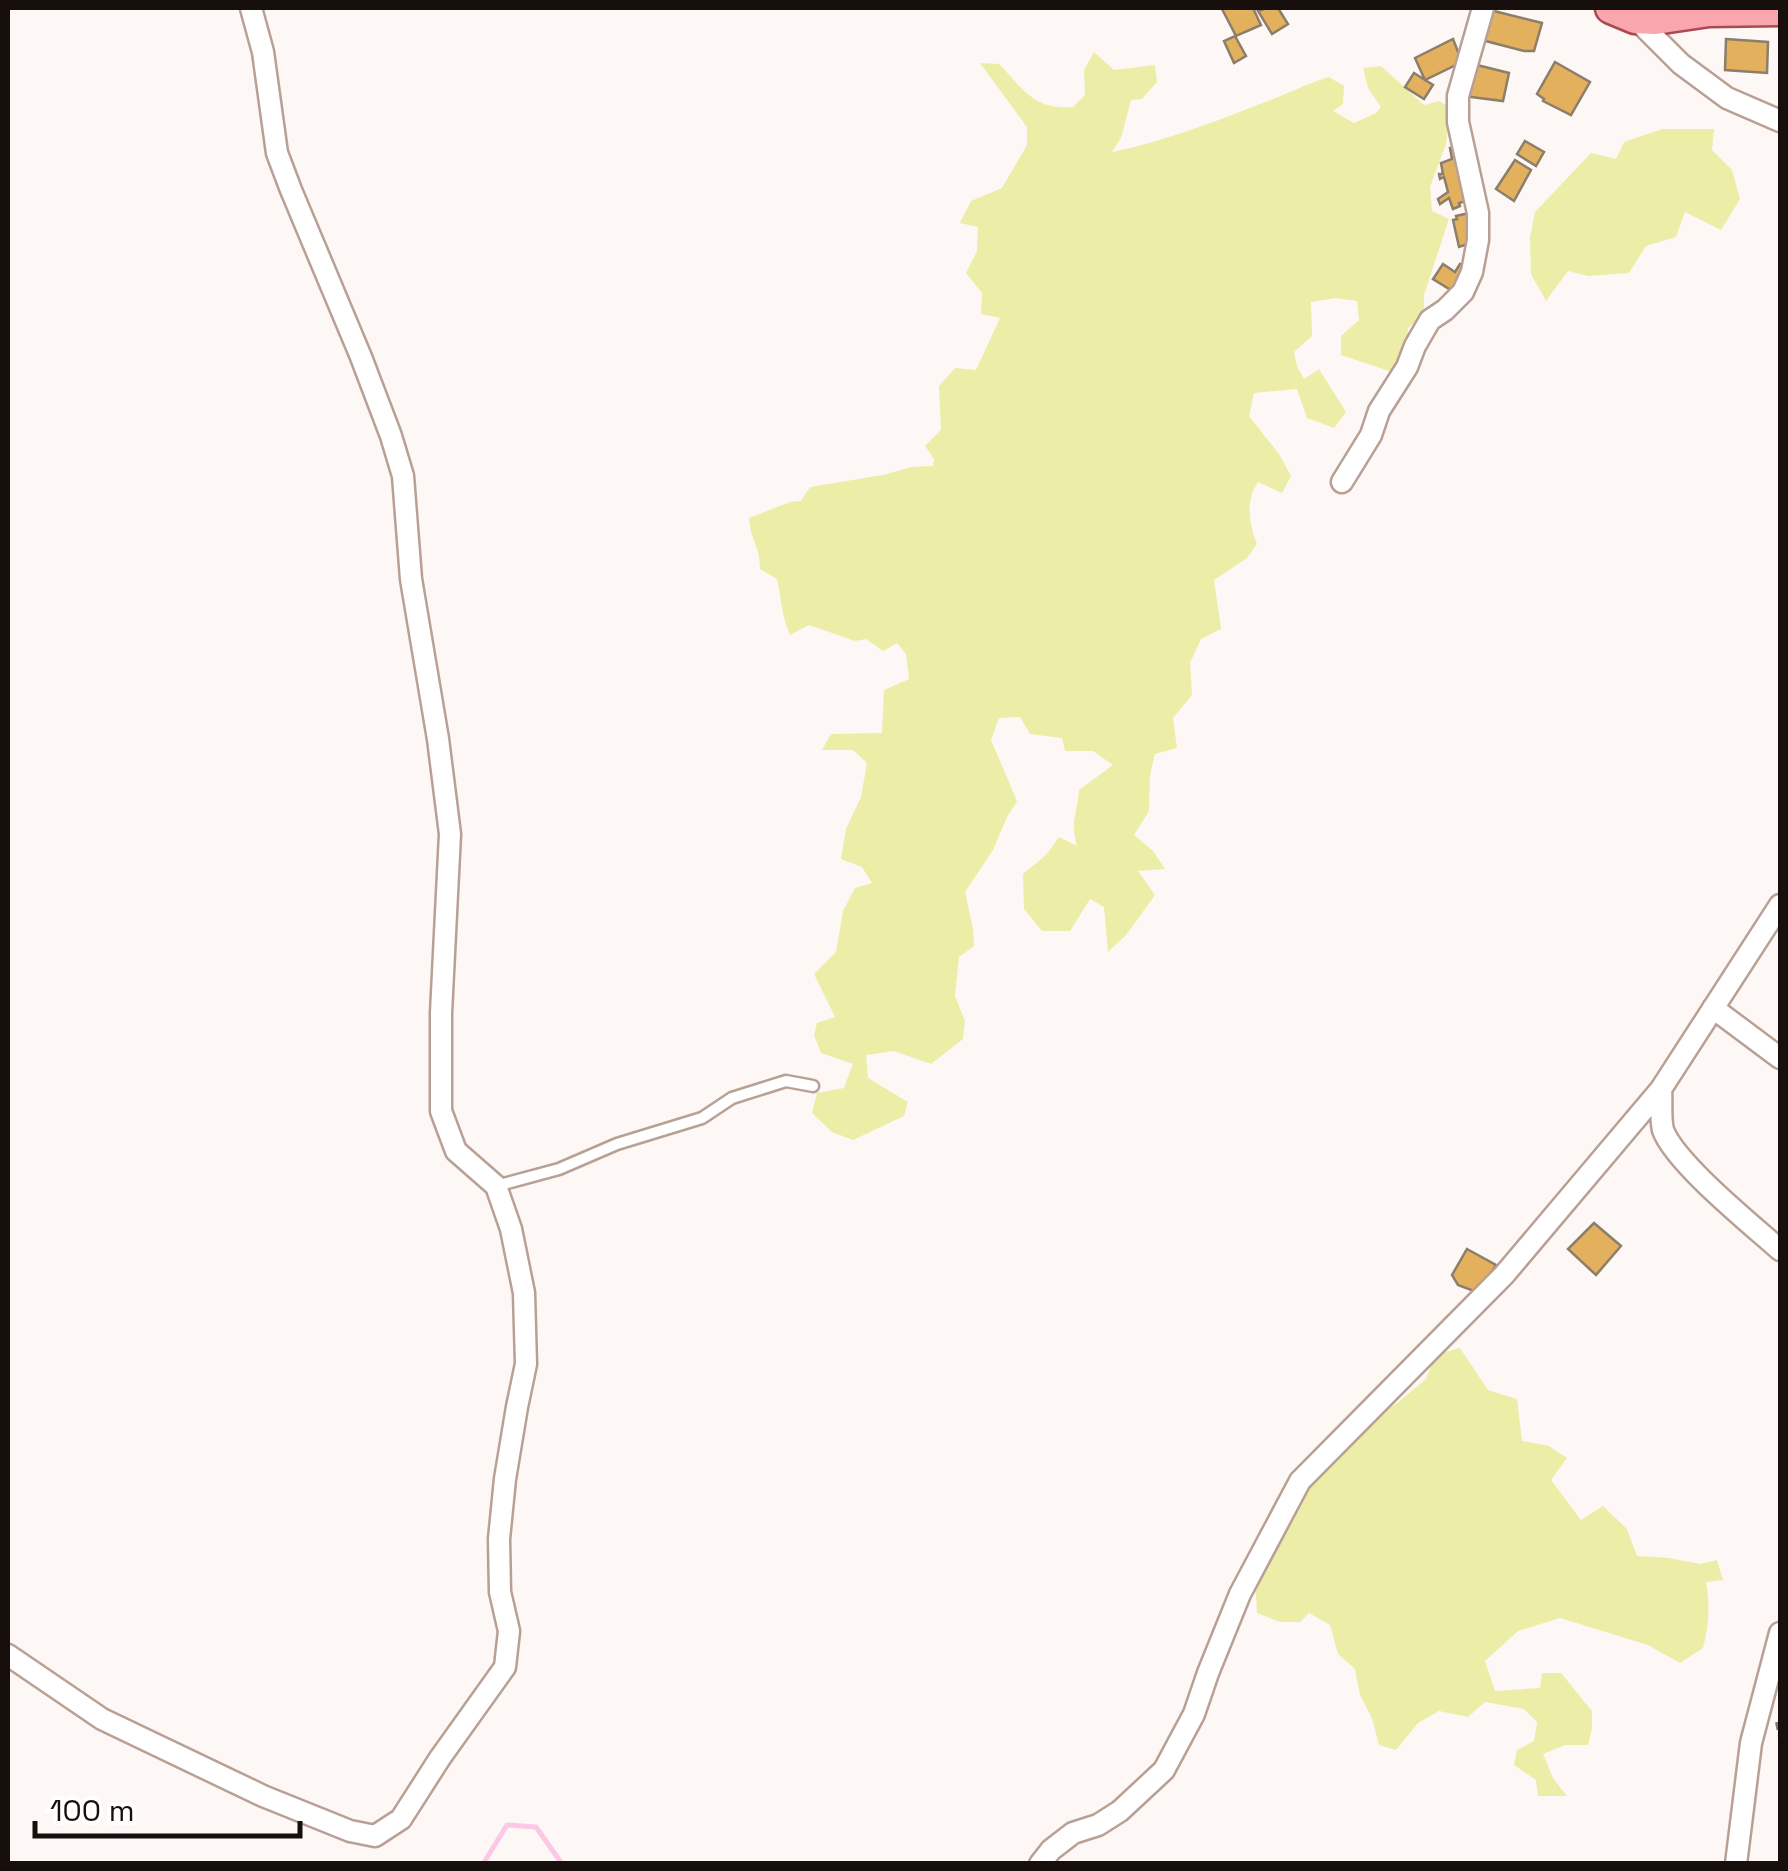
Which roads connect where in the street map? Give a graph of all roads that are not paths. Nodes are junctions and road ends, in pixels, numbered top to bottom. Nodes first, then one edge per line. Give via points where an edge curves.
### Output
1 (251, 8) edge
2 (1484, 8) edge
3 (1780, 10) edge
4 (1623, 12) edge
5 (1780, 121) edge
6 (1342, 482) dead end
7 (1780, 905) edge
8 (1713, 1008) junction
9 (1780, 1058) edge
10 (812, 1086) dead end
11 (1661, 1089) junction
12 (496, 1186) junction
13 (1780, 1250) edge
14 (1780, 1633) edge
15 (8, 1655) edge
16 (1040, 1864) edge
17 (1736, 1864) edge

1 - 12 street via 278,152 403,476 411,580 450,834 440,1111 456,1151
2 - 6 street via 1458,96 1478,213 1472,272 1463,292 1430,320
3 - 4 main road via 1656,19
4 - 5 street via 1727,98
7 - 8 street
8 - 9 street
8 - 11 street
10 - 12 lane via 768,1086 702,1118
11 - 13 street via 1663,1129 1680,1155
11 - 16 street via 1504,1275 1300,1481 1240,1594 1194,1714 1164,1770 1120,1811 1073,1834
12 - 15 street via 524,1294 526,1364 499,1539 509,1631 505,1667 402,1818 375,1836 263,1796 102,1719
14 - 17 street via 1751,1743

